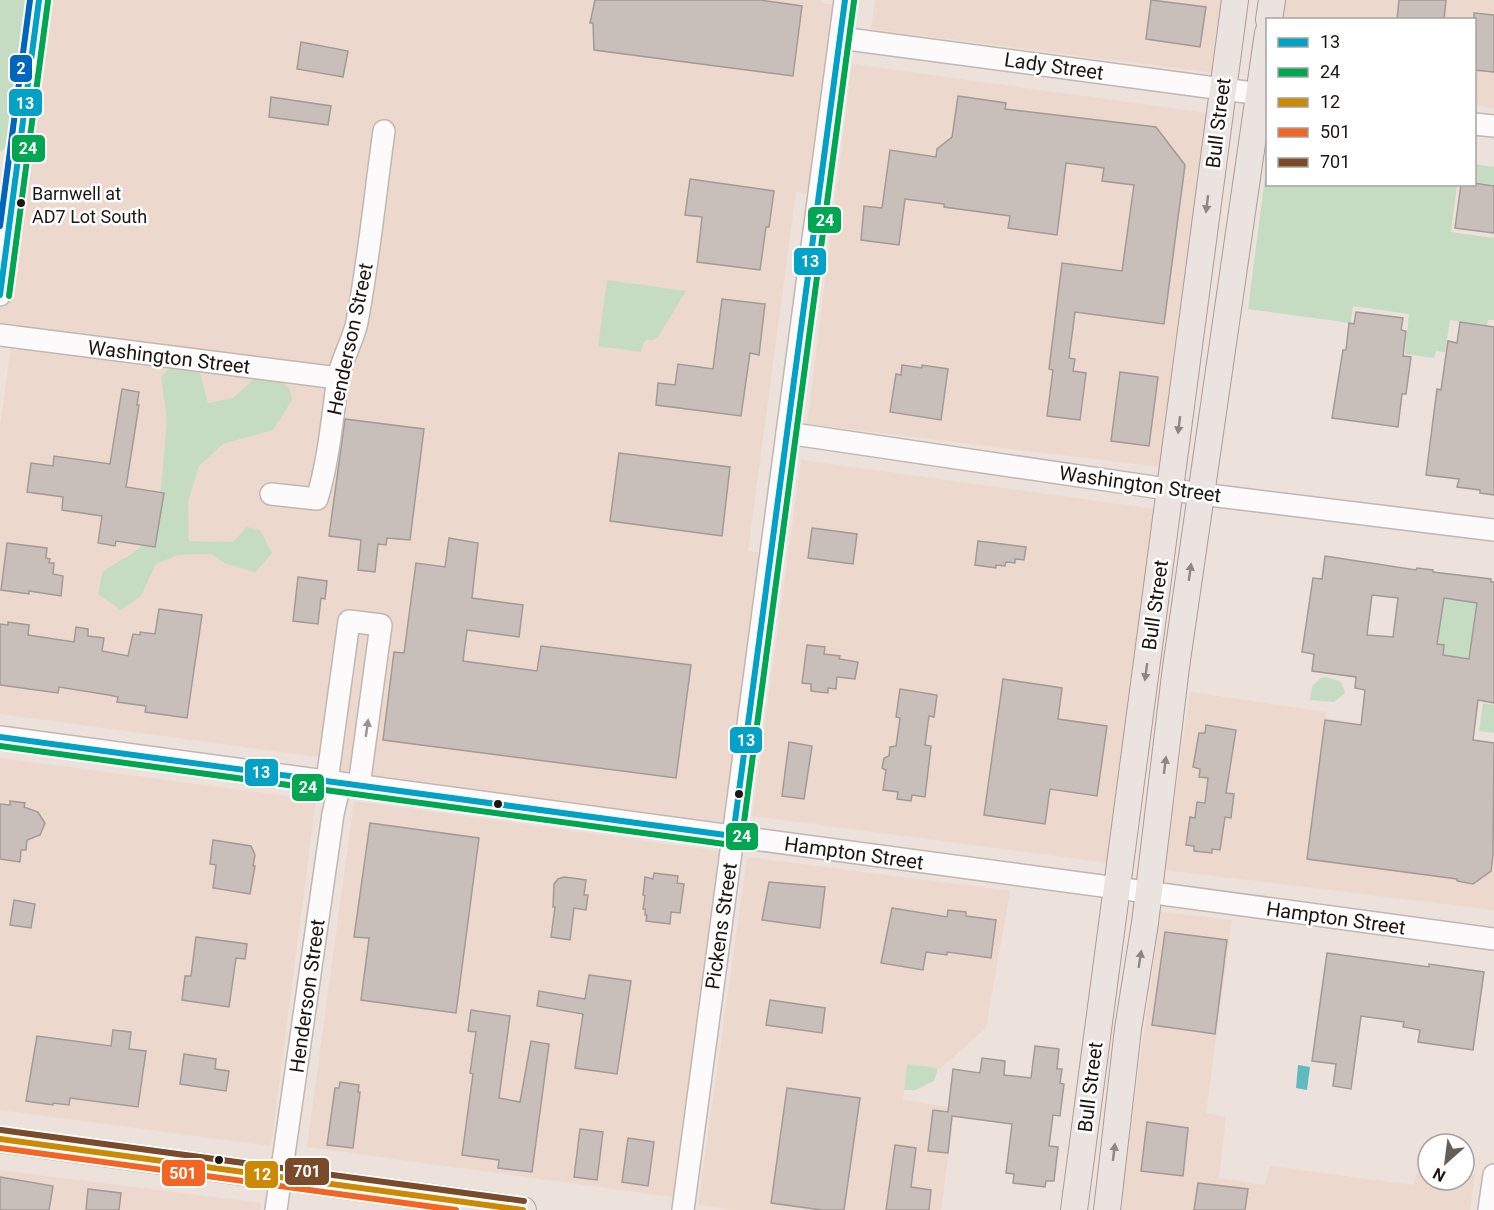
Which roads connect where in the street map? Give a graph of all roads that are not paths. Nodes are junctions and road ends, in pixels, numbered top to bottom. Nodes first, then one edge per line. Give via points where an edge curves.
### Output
1 (39, 0) edge
2 (844, 0) edge
3 (1235, 0) edge
4 (1272, 0) edge
5 (1269, 18) edge
6 (840, 38) junction
7 (1266, 64) edge
8 (1222, 89) junction
9 (1264, 95) edge
10 (1476, 123) edge
11 (1494, 126) edge
12 (384, 131) dead end
13 (0, 296) edge
14 (0, 335) edge
15 (338, 378) junction
16 (787, 433) junction
17 (1171, 489) junction
18 (271, 494) dead end
19 (1201, 494) junction
20 (1494, 530) edge
21 (0, 737) edge
22 (342, 783) junction
23 (733, 836) junction
24 (1116, 888) junction
25 (1149, 892) junction
26 (1494, 939) edge
27 (0, 1139) edge
28 (1494, 1175) edge
29 (281, 1178) junction
30 (276, 1210) edge
31 (524, 1210) edge
32 (683, 1210) edge
33 (1074, 1210) edge
34 (1107, 1210) edge
35 (1489, 1210) edge

1 - 13 street
2 - 6 street, Pickens Street
3 - 8 main road, Bull Street
4 - 5 main road
6 - 8 street, Lady Street
6 - 16 street, Pickens Street
7 - 9 main road, Bull Street
8 - 9 street, Lady Street
8 -> 17 main road, Bull Street
9 - 19 main road, Bull Street
10 - 11 street
12 - 15 street, Henderson Street via 359,310
14 - 15 street, Washington Street
15 - 18 street, Henderson Street via 329,453 317,499
16 - 17 street, Washington Street
16 - 23 street, Pickens Street
17 - 19 street, Washington Street
17 -> 24 main road, Bull Street
19 - 20 street, Washington Street
25 -> 19 main road, Bull Street
21 - 22 street, Hampton Street
22 -> 22 street, Henderson Street via 381,625 348,621
22 - 23 street, Hampton Street
22 - 29 street, Henderson Street via 333,814
23 - 24 street, Hampton Street
23 - 32 street, Pickens Street
24 - 25 street, Hampton Street
24 - 33 main road, Bull Street
25 - 26 street, Hampton Street
34 -> 25 main road, Bull Street
27 - 29 main road
28 - 35 street
29 - 30 street, Henderson Street
29 - 31 main road

